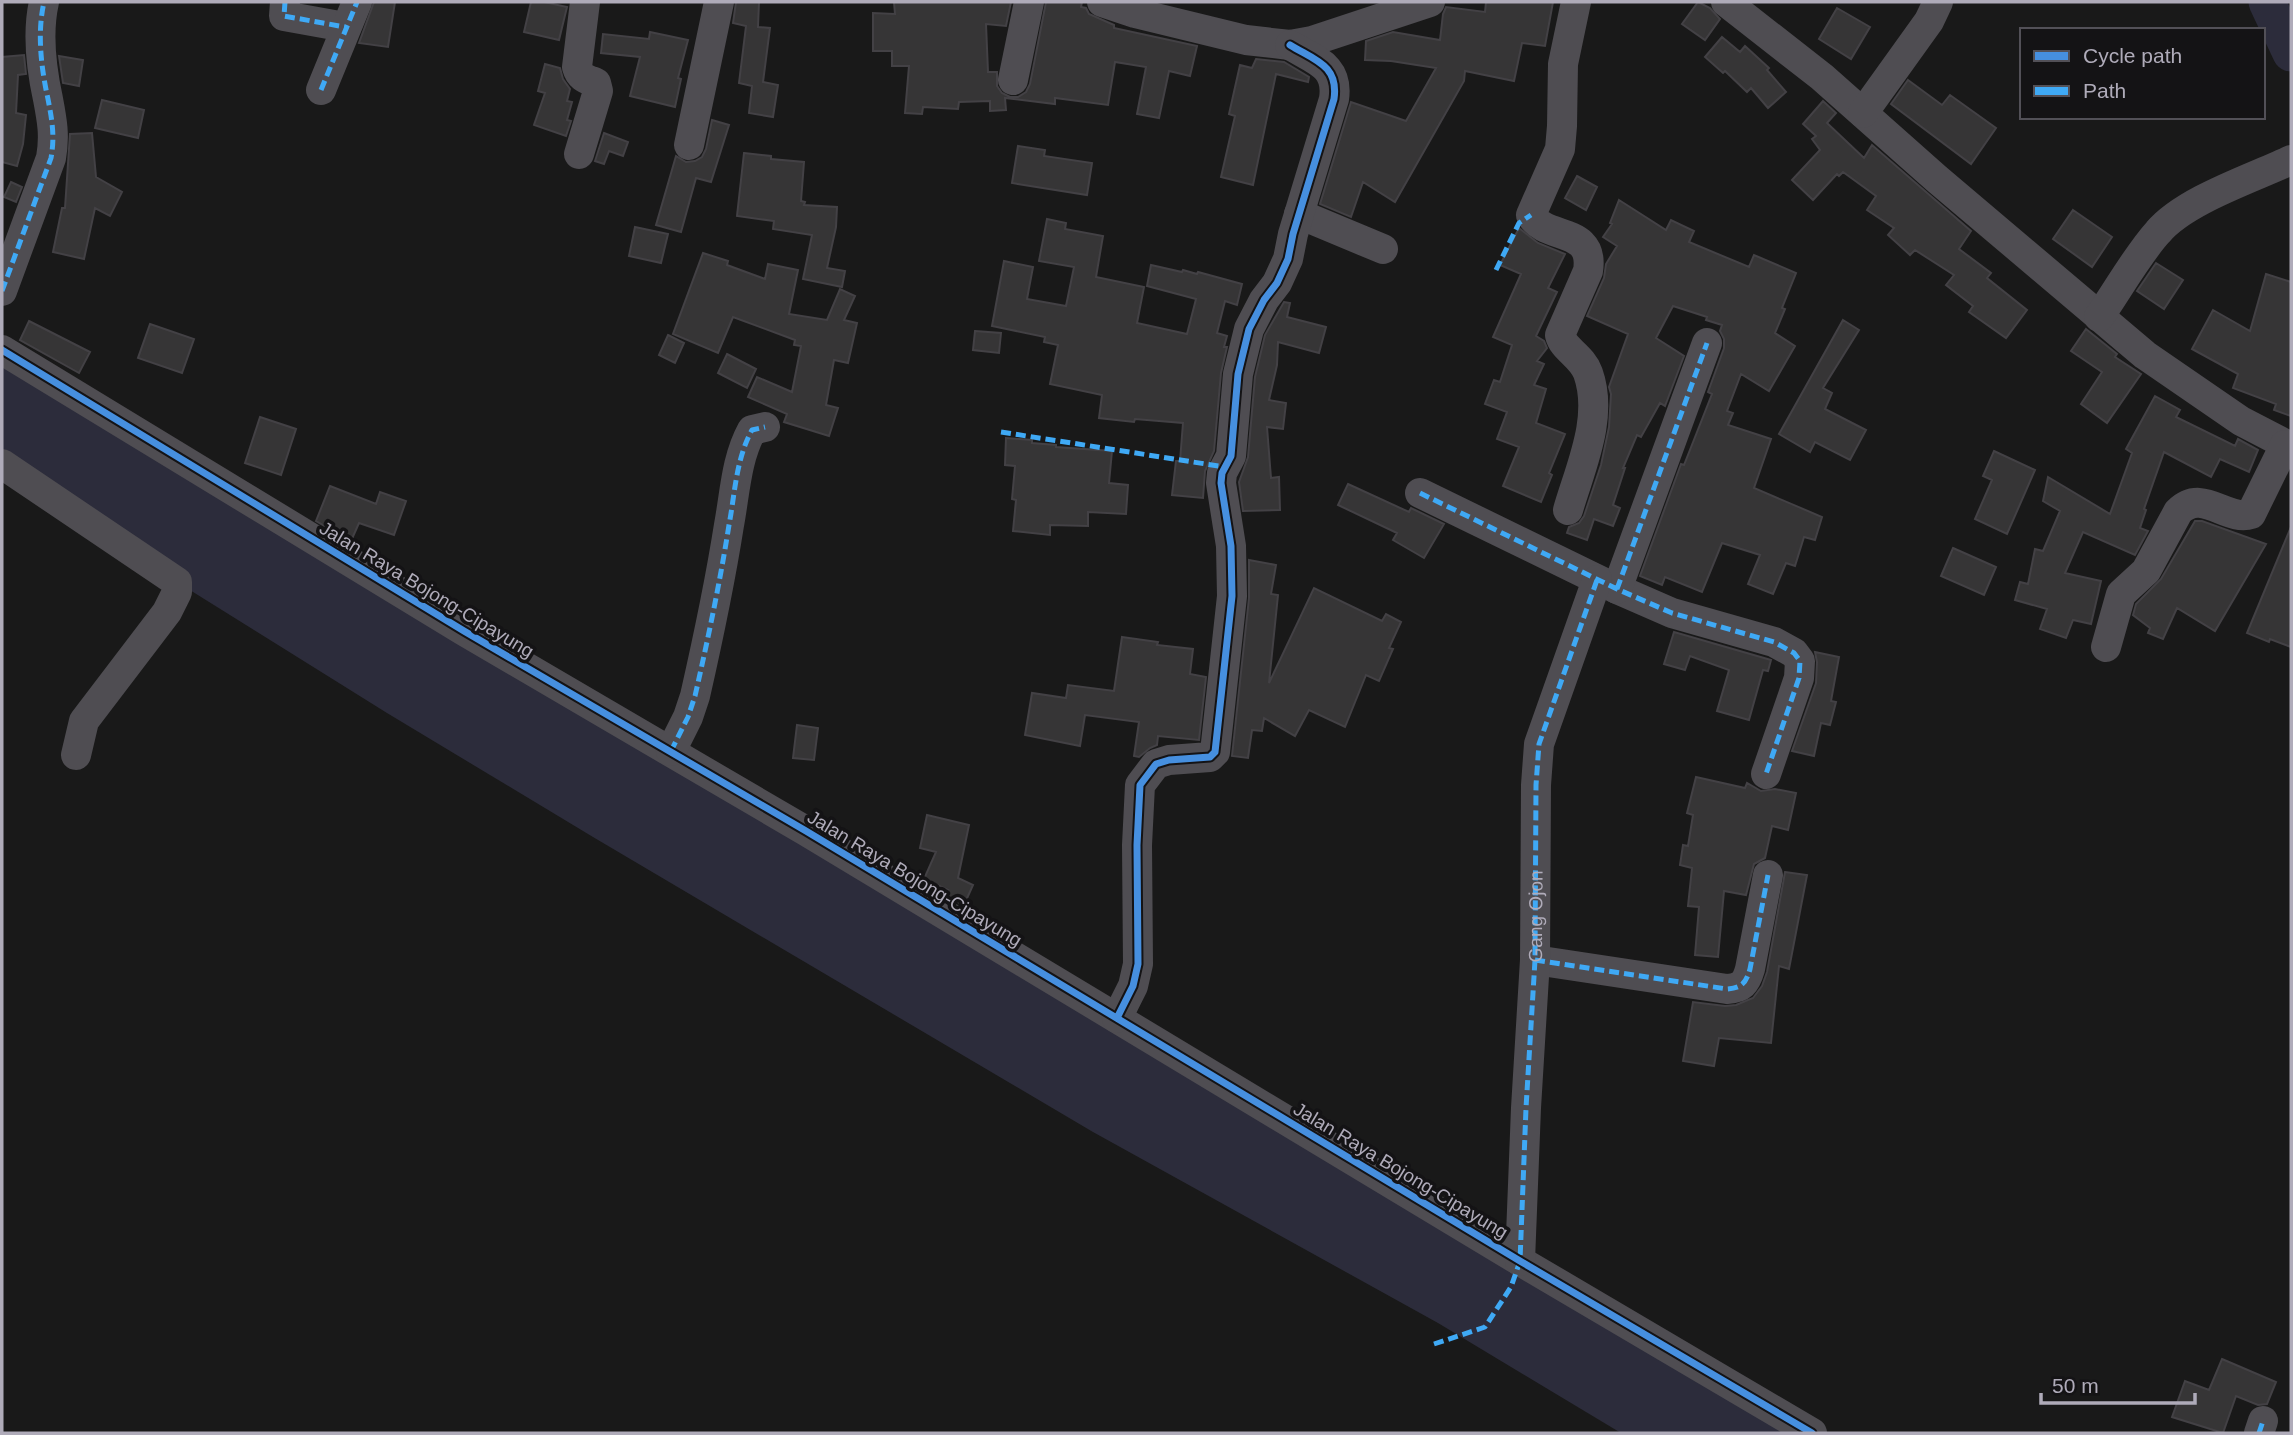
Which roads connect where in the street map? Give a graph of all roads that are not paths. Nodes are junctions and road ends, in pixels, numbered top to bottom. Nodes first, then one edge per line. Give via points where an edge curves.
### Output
1 (44, 2) edge
2 (285, 2) edge
3 (585, 2) edge
4 (719, 2) edge
5 (1029, 2) edge
6 (1102, 2) edge
7 (1430, 2) edge
8 (1576, 2) edge
9 (1726, 2) edge
10 (1938, 2) edge
11 (351, 14) edge
12 (1290, 45) junction
13 (1013, 80) dead end
14 (321, 90) dead end
15 (1863, 113) junction
16 (689, 145) dead end
17 (579, 154) dead end
18 (2291, 160) edge
19 (1300, 214) junction
20 (1383, 249) dead end
21 (2, 291) edge
22 (2099, 317) junction
23 (1707, 343) dead end
24 (2, 349) edge
25 (765, 427) dead end
26 (2288, 446) edge
27 (2, 464) edge
28 (1420, 493) dead end
29 (1568, 510) dead end
30 (1607, 585) junction
31 (2106, 647) dead end
32 (671, 751) junction
33 (76, 755) dead end
34 (1766, 774) dead end
35 (1768, 875) dead end
36 (1535, 960) junction
37 (1117, 1018) junction
38 (1520, 1261) junction
39 (1812, 1433) edge

1 - 21 street via 39,35 54,141
2 - 11 street via 284,16
3 - 17 street via 577,67 579,74 596,83 598,91
4 - 16 street
5 - 13 street
6 - 12 street via 1246,40
7 - 12 street
8 - 29 street via 1563,64 1560,149 1531,215 1541,225 1583,244 1589,260 1560,335 1581,358 1588,374 1594,413
9 - 15 street
10 - 15 street
11 - 14 street
12 - 19 street via 1322,64 1336,88
15 - 22 street
18 - 22 street via 2219,192 2158,231
19 - 20 street
19 - 37 street via 1277,283 1249,330 1236,383 1231,456 1222,472 1232,596 1215,752 1210,757 1156,764 1140,785 1138,964
22 - 26 street via 2241,421
23 - 30 street, Gang Ojon
24 - 32 street, Jalan Raya Bojong-Cipayung via 464,631
25 - 32 street via 752,430 746,441 695,696
26 - 31 street via 2251,514 2185,504 2146,571 2121,594
27 - 33 street via 177,582 167,612 84,721
28 - 30 street
30 - 34 street via 1672,613 1774,642 1794,653 1800,661 1799,678
30 - 36 street, Gang Ojon via 1539,744
32 - 37 street, Jalan Raya Bojong-Cipayung
35 - 36 street via 1750,969 1745,983 1736,989
36 - 38 street, Gang Ojon
37 - 38 street, Jalan Raya Bojong-Cipayung
38 - 39 street, Jalan Raya Bojong-Cipayung

